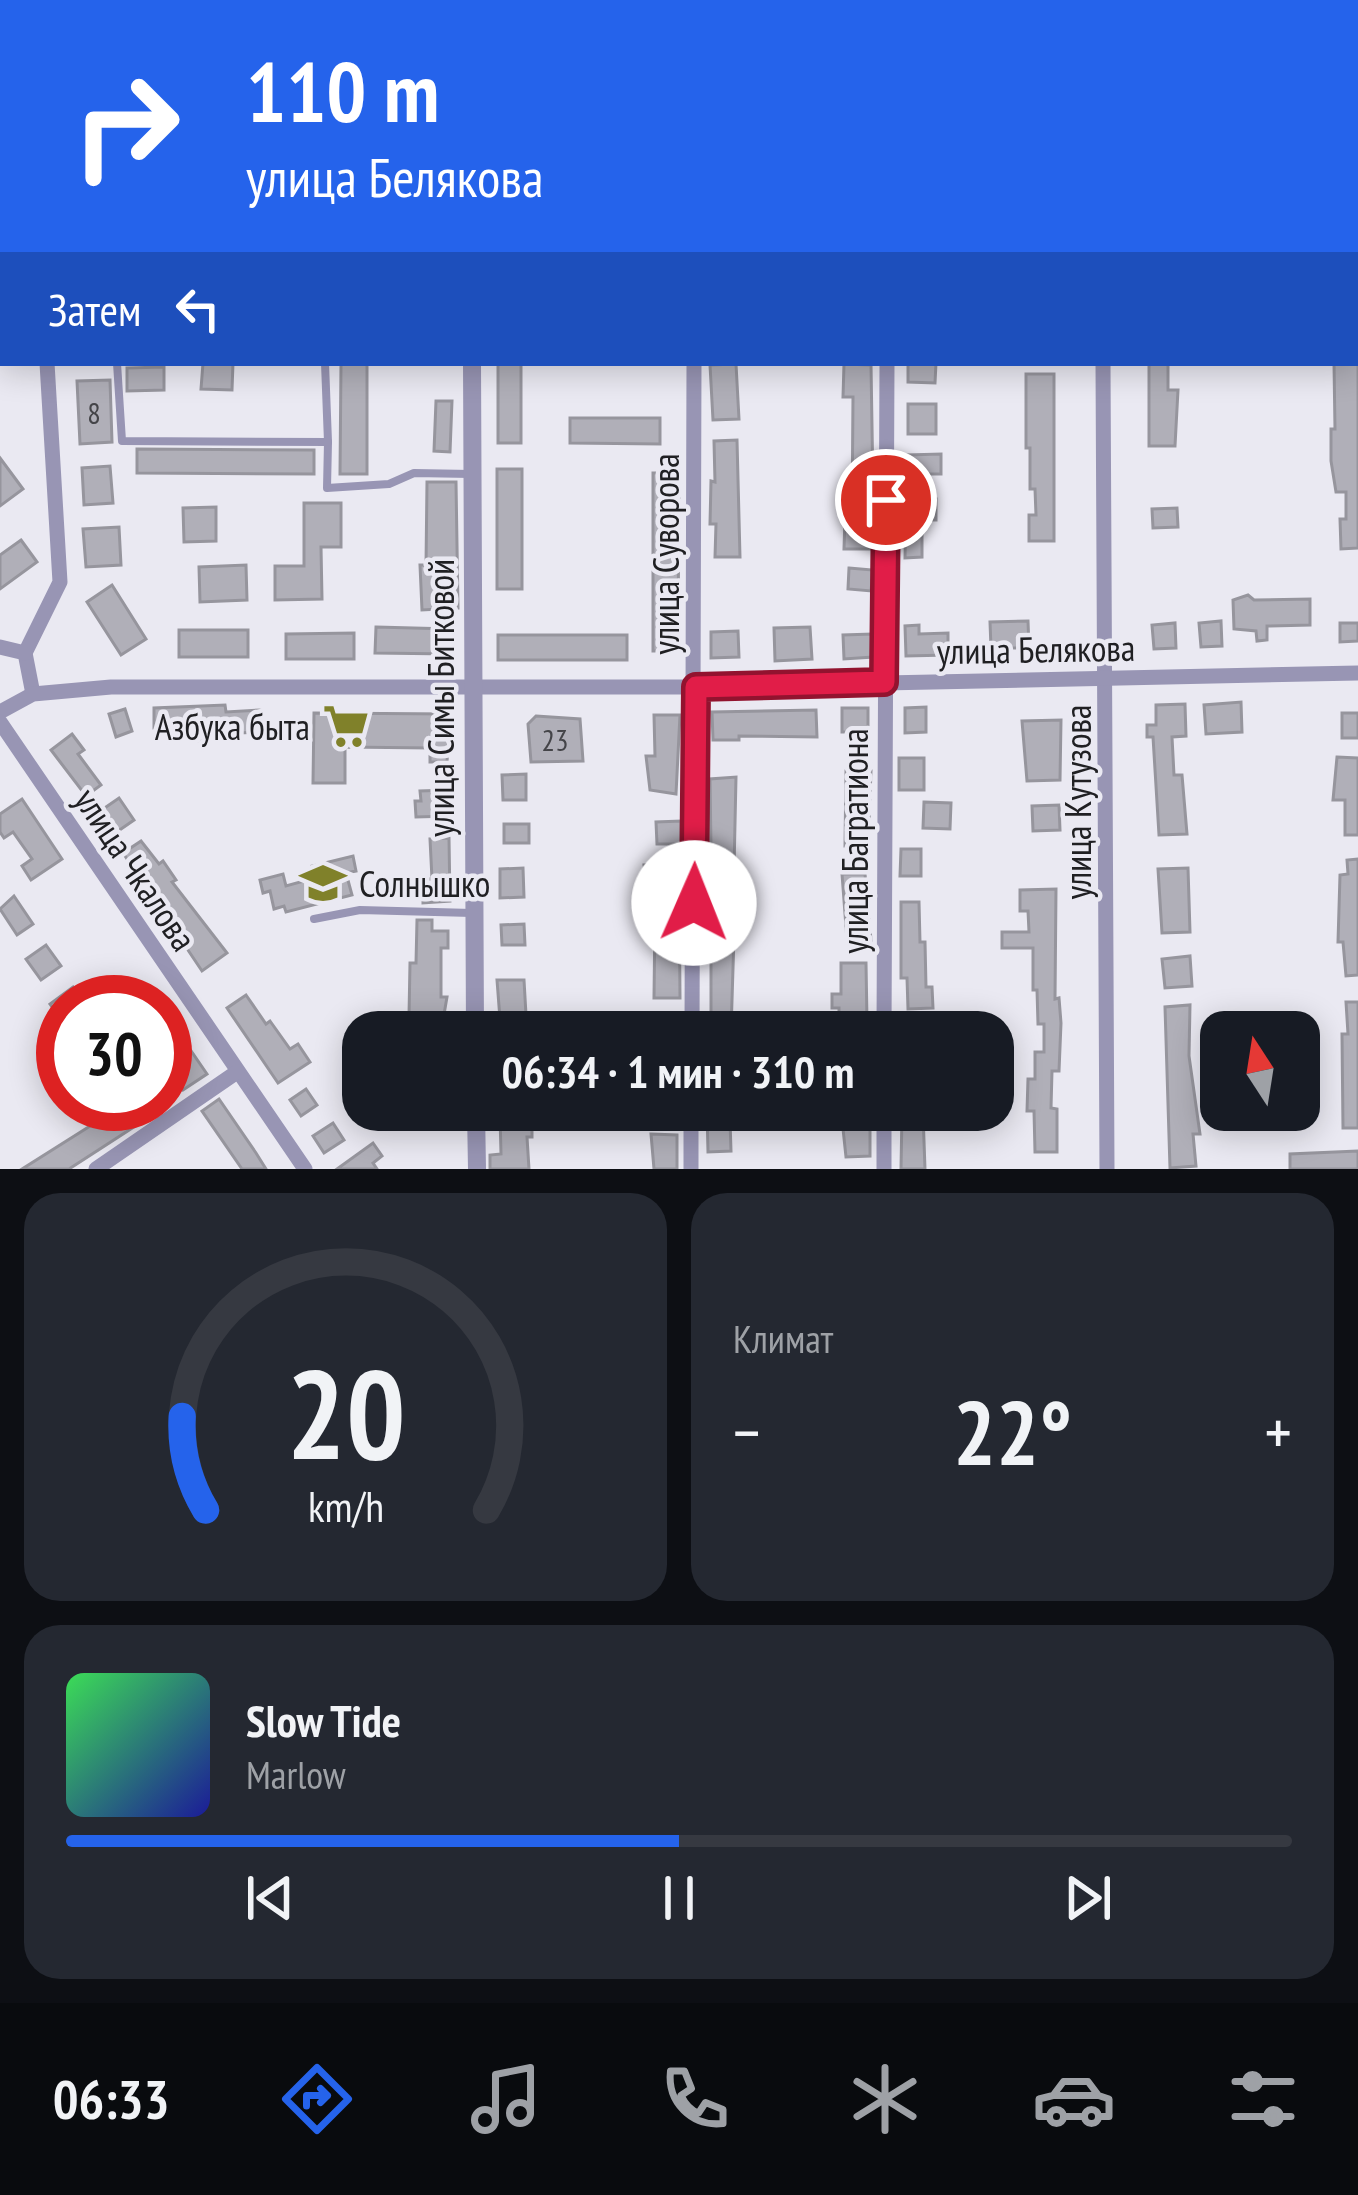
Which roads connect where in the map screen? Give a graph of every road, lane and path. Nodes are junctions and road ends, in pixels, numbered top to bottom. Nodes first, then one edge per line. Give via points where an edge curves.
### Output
1 (47, 366) edge
2 (117, 366) edge
3 (325, 366) edge
4 (472, 366) edge
5 (694, 366) edge
6 (887, 366) edge
7 (1103, 366) edge
8 (328, 442) junction
9 (471, 474) junction
10 (0, 647) edge
11 (25, 653) junction
12 (1358, 674) edge
13 (1107, 678) junction
14 (884, 682) junction
15 (696, 687) junction
16 (474, 689) junction
17 (33, 694) junction
18 (0, 712) edge
19 (0, 722) edge
20 (474, 913) junction
21 (314, 919) dead end
22 (475, 1011) edge
23 (692, 1011) edge
24 (884, 1011) edge
25 (237, 1072) junction
26 (476, 1131) edge
27 (691, 1131) edge
28 (884, 1131) edge
29 (96, 1169) edge
30 (305, 1169) edge
31 (477, 1169) edge
32 (691, 1169) edge
33 (884, 1169) edge
34 (1108, 1169) edge

1 - 11 street via 60,582
2 - 8 lane via 122,441
3 - 8 lane
4 - 9 street, улица Симы Битковой
5 - 15 street, улица Суворова
6 - 14 street, улица Багратиона
7 - 13 street, улица Кутузова
8 - 9 lane via 327,488 388,484 414,472
9 - 16 street, улица Симы Битковой
10 - 11 street
11 - 17 street
12 - 13 street, улица Белякова
13 - 14 street, улица Белякова
13 - 34 street, улица Кутузова
14 - 15 street, улица Белякова
14 - 24 street, улица Багратиона
15 - 16 street, улица Белякова
15 - 23 street, улица Суворова
16 - 17 street, улица Белякова via 259,685
16 - 20 street, улица Симы Битковой
17 - 18 street, улица Белякова
19 - 25 street, улица Чкалова
20 - 21 lane via 361,910
20 - 22 street, улица Симы Битковой
25 - 29 street
25 - 30 street, улица Чкалова
26 - 31 street
27 - 32 street
28 - 33 street

